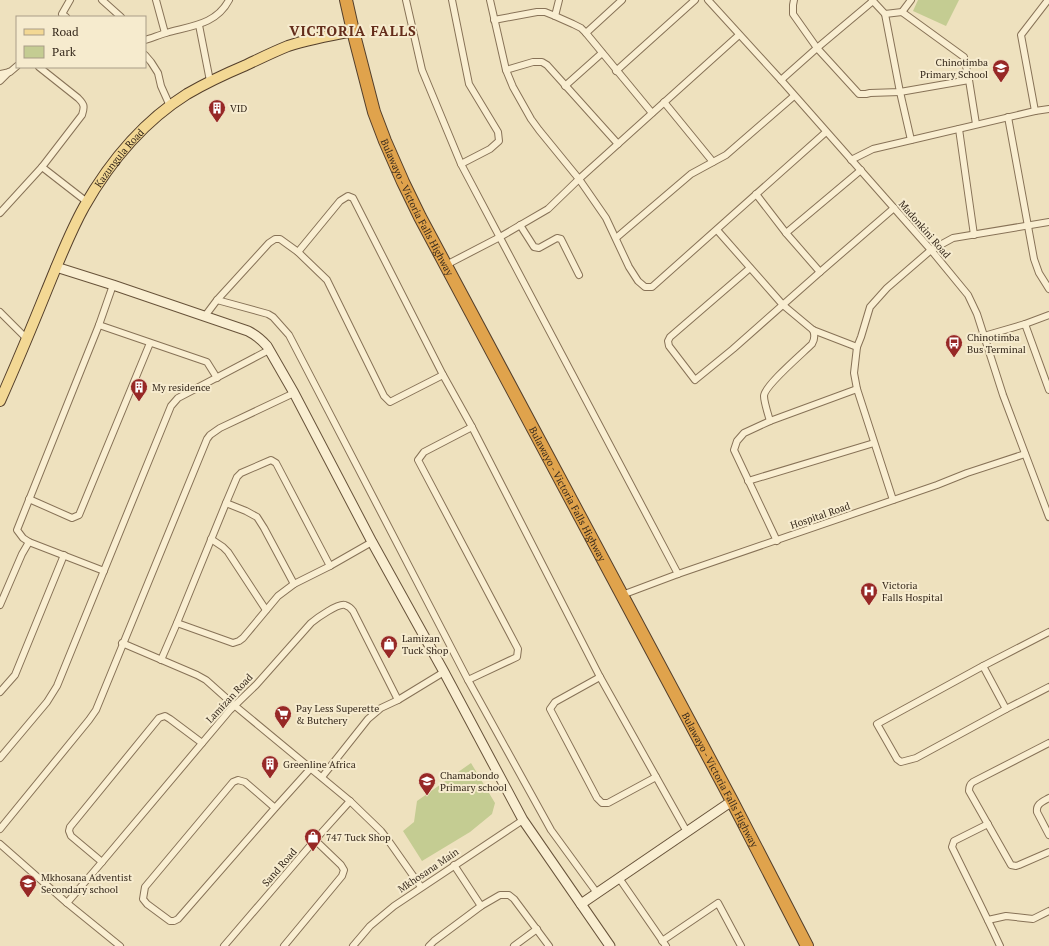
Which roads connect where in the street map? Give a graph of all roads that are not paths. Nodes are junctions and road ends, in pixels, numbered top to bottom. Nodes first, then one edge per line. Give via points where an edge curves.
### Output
1 (70, 0) edge
2 (102, 0) edge
3 (156, 0) edge
4 (230, 0) edge
5 (346, 0) edge
6 (406, 0) edge
7 (452, 0) edge
8 (490, 0) edge
9 (559, 0) edge
10 (622, 0) edge
11 (696, 0) edge
12 (718, 0) edge
13 (794, 0) edge
14 (872, 0) edge
15 (911, 0) edge
16 (1048, 0) edge
17 (710, 2) edge
18 (902, 12) junction
19 (885, 14) junction
20 (63, 16) edge
21 (120, 16) edge
22 (555, 16) junction
23 (494, 20) junction
24 (199, 25) junction
25 (353, 31) junction
26 (586, 33) junction
27 (165, 34) junction
28 (739, 35) junction
29 (146, 40) edge
30 (817, 48) junction
31 (602, 54) junction
32 (146, 55) edge
33 (16, 67) edge
34 (40, 68) edge
35 (506, 70) junction
36 (616, 71) junction
37 (10, 72) junction
38 (0, 74) edge
39 (781, 80) junction
40 (969, 80) junction
41 (0, 81) edge
42 (210, 81) junction
43 (565, 86) junction
44 (900, 92) junction
45 (794, 96) junction
46 (664, 102) junction
47 (170, 106) junction
48 (1049, 109) edge
49 (1035, 111) junction
50 (652, 113) junction
51 (1008, 117) junction
52 (976, 124) junction
53 (959, 129) junction
54 (826, 132) junction
55 (911, 140) junction
56 (618, 144) junction
57 (851, 160) junction
58 (713, 162) junction
59 (461, 164) junction
60 (42, 167) junction
61 (861, 170) junction
62 (579, 179) junction
63 (756, 194) junction
64 (87, 202) junction
65 (894, 208) junction
66 (0, 213) edge
67 (1049, 222) edge
68 (520, 225) junction
69 (1028, 226) junction
70 (717, 230) junction
71 (786, 233) junction
72 (974, 235) junction
73 (500, 236) junction
74 (616, 238) junction
75 (931, 250) junction
76 (298, 252) junction
77 (446, 265) junction
78 (56, 267) junction
79 (750, 268) junction
80 (820, 272) junction
81 (580, 275) dead end
82 (113, 285) junction
83 (1049, 290) edge
84 (217, 300) junction
85 (783, 305) junction
86 (0, 312) edge
87 (1049, 315) edge
88 (205, 316) junction
89 (1025, 324) junction
90 (99, 326) junction
91 (813, 330) junction
92 (984, 336) junction
93 (27, 339) junction
94 (150, 343) junction
95 (857, 347) junction
96 (269, 350) junction
97 (444, 375) junction
98 (217, 378) junction
99 (857, 389) junction
100 (1049, 390) edge
101 (294, 393) junction
102 (0, 401) edge
103 (770, 421) junction
104 (472, 427) junction
105 (874, 443) junction
106 (1025, 454) junction
107 (748, 481) junction
108 (29, 499) junction
109 (893, 500) junction
110 (226, 503) junction
111 (1049, 517) edge
112 (211, 539) junction
113 (777, 540) junction
114 (29, 542) junction
115 (372, 542) junction
116 (64, 555) junction
117 (330, 566) junction
118 (104, 571) junction
119 (678, 574) junction
120 (294, 584) junction
121 (622, 595) junction
122 (0, 605) edge
123 (266, 610) junction
124 (177, 623) junction
125 (1049, 632) edge
126 (122, 643) junction
127 (161, 660) junction
128 (983, 666) junction
129 (444, 672) junction
130 (600, 677) junction
131 (468, 680) junction
132 (1049, 687) edge
133 (0, 692) edge
134 (398, 700) junction
135 (234, 705) junction
136 (1006, 709) junction
137 (202, 743) junction
138 (1049, 743) edge
139 (0, 758) edge
140 (311, 768) junction
141 (656, 776) junction
142 (322, 778) junction
143 (1049, 798) edge
144 (350, 801) junction
145 (732, 801) junction
146 (275, 808) junction
147 (522, 820) junction
148 (988, 824) junction
149 (0, 829) edge
150 (686, 832) junction
151 (1049, 835) edge
152 (315, 840) junction
153 (0, 844) edge
154 (1049, 852) edge
155 (102, 862) junction
156 (454, 865) junction
157 (619, 878) junction
158 (421, 887) junction
159 (597, 893) junction
160 (67, 903) junction
161 (581, 904) junction
162 (481, 906) junction
163 (1049, 911) edge
164 (988, 920) junction
165 (537, 929) junction
166 (664, 943) edge
167 (120, 946) edge
168 (224, 946) edge
169 (284, 946) edge
170 (353, 946) edge
171 (430, 946) edge
172 (514, 946) edge
173 (549, 946) edge
174 (610, 946) edge
175 (741, 946) edge
176 (807, 946) edge
177 (1000, 946) edge

1 - 20 street
2 - 21 street
3 - 27 street
4 - 24 street via 221,12
5 - 25 highway, Bulawayo - Victoria Falls Highway
6 - 59 street via 422,70
7 - 59 street via 469,84 498,132 499,141 490,149
8 - 23 street
9 - 22 street
10 - 26 street
11 - 36 street
12 - 17 street
13 - 30 street via 793,14
14 - 19 street
14 - 30 street
15 - 18 street
16 - 49 street via 1021,35
17 - 28 street, Madonkini Road
18 - 19 street
18 - 40 street via 964,57
19 - 44 street
22 - 23 street via 537,12
22 - 26 street
23 - 35 street
24 - 27 street
24 - 42 street
25 - 42 main road, Kazungula Road via 289,46
25 - 77 highway, Bulawayo - Victoria Falls Highway via 374,112 385,141
26 - 31 street
27 - 29 street
28 - 39 street, Madonkini Road
28 - 46 street
30 - 39 street
30 - 44 street via 859,94
31 - 36 street
31 - 43 street
32 - 47 street via 158,73
33 - 37 street
34 - 60 street via 78,98 84,109
35 - 43 street via 532,62 542,62
35 - 62 street via 538,130
36 - 50 street
37 - 38 street
37 - 41 street
39 - 45 street, Madonkini Road
40 - 44 street
40 - 52 street
42 - 47 main road, Kazungula Road
43 - 56 street
44 - 55 street
45 - 54 street, Madonkini Road
45 - 58 street via 726,155
46 - 50 street
46 - 58 street
47 - 64 main road, Kazungula Road via 122,152
48 - 49 street
49 - 51 street
50 - 56 street
51 - 52 street
51 - 69 street
52 - 53 street
53 - 55 street
53 - 72 street
54 - 57 street, Madonkini Road
54 - 63 street
55 - 57 street via 873,149
56 - 62 street
57 - 61 street, Madonkini Road
58 - 74 street via 691,174
59 - 73 street
60 - 64 street
60 - 66 street
61 - 65 street, Madonkini Road
61 - 71 street
62 - 68 street via 548,209
62 - 74 street via 606,218
63 - 70 street
63 - 71 street
64 - 78 main road, Kazungula Road
65 - 75 street, Madonkini Road
65 - 80 street
67 - 69 street
68 - 73 street
68 - 81 street via 534,247 539,248 557,238 561,239
69 - 72 street
69 - 83 street via 1034,259
70 - 74 street via 652,287 644,287 638,281
70 - 79 street
71 - 80 street
72 - 75 street via 954,238
73 - 77 street
73 - 119 street
75 - 92 street, Madonkini Road via 968,295
75 - 95 street via 888,288 870,308
76 - 84 street via 280,239 275,239
76 - 97 street via 327,280 384,396 390,402
76 - 97 street via 340,201 348,196 353,198
77 - 121 highway, Bulawayo - Victoria Falls Highway
78 - 82 street
78 - 93 main road, Kazungula Road
79 - 85 street
79 - 85 street via 668,341 671,350 694,380
80 - 85 street
82 - 88 street
82 - 90 street
84 - 88 street
84 - 131 street via 268,314 288,335
85 - 91 street
86 - 93 street
87 - 89 street
88 - 96 street via 255,335
89 - 92 street
89 - 100 street
90 - 94 street
90 - 108 street
91 - 95 street
91 - 103 street via 815,335 812,344 771,383 765,392
92 - 106 street, Madonkini Road
93 - 102 main road, Kazungula Road
94 - 98 street via 207,362
94 - 108 street via 79,515 72,518
95 - 99 street via 854,373
96 - 98 street
96 - 101 street
97 - 104 street
98 - 118 street via 178,398 171,406
99 - 103 street
99 - 105 street
101 - 115 street
101 - 126 street via 210,435
103 - 107 street via 744,433 735,445 734,450
104 - 130 street
104 - 131 street via 424,452 418,460 518,649 517,657
105 - 107 street
105 - 109 street
106 - 109 street, Hospital Road
106 - 111 street, Madonkini Road
107 - 113 street
108 - 114 street via 17,530
109 - 113 street, Hospital Road
110 - 112 street
110 - 117 street via 241,473 273,461 278,466
110 - 120 street via 257,517
112 - 123 street via 228,552
112 - 124 street
113 - 119 street, Hospital Road
114 - 116 street
114 - 122 street
115 - 117 street
115 - 129 street
116 - 118 street
116 - 133 street via 15,675
117 - 120 street
118 - 139 street via 56,686 47,702
119 - 121 street, Hospital Road
120 - 123 street via 278,596
121 - 145 highway, Bulawayo - Victoria Falls Highway
123 - 124 street via 243,638 233,643
124 - 127 street
125 - 128 street
126 - 127 street
126 - 149 street via 96,710
127 - 135 street via 206,680
128 - 136 street
128 - 136 street via 877,724 897,759 903,762 916,758
129 - 134 street
129 - 147 street
130 - 141 street
130 - 141 street via 555,702 550,709 598,798 602,803 608,803
131 - 159 street via 551,830
132 - 136 street
134 - 135 street, Lamizan Road via 353,611 340,604 311,623
134 - 142 street via 381,708 368,719
135 - 137 street, Lamizan Road
135 - 140 street
137 - 155 street, Lamizan Road
137 - 155 street via 165,716 160,718 70,826 70,836
138 - 148 street via 969,786 969,791
140 - 142 street
140 - 146 street
141 - 150 street
142 - 144 street
143 - 151 street via 1037,808
144 - 152 street, Sand Road
144 - 158 street via 381,831
145 - 150 street
145 - 176 highway, Bulawayo - Victoria Falls Highway
146 - 146 street via 178,919 170,921 143,899 145,887 233,782 245,782
147 - 156 street, Mkhosana Main
147 - 161 street
148 - 154 street via 1011,865 1019,865
148 - 164 street via 954,841 952,847
150 - 157 street
152 - 168 street, Sand Road
152 - 169 street via 344,870 342,876
153 - 160 street
155 - 160 street, Lamizan Road
156 - 158 street, Mkhosana Main
156 - 162 street
157 - 159 street
157 - 166 street
158 - 170 street, Mkhosana Main via 370,926
159 - 161 street
160 - 167 street
161 - 174 street
162 - 165 street via 500,895 509,895
162 - 171 street via 434,940
163 - 164 street via 1033,919 1006,916
164 - 177 street
165 - 172 street
165 - 173 street
166 - 175 street via 718,903

